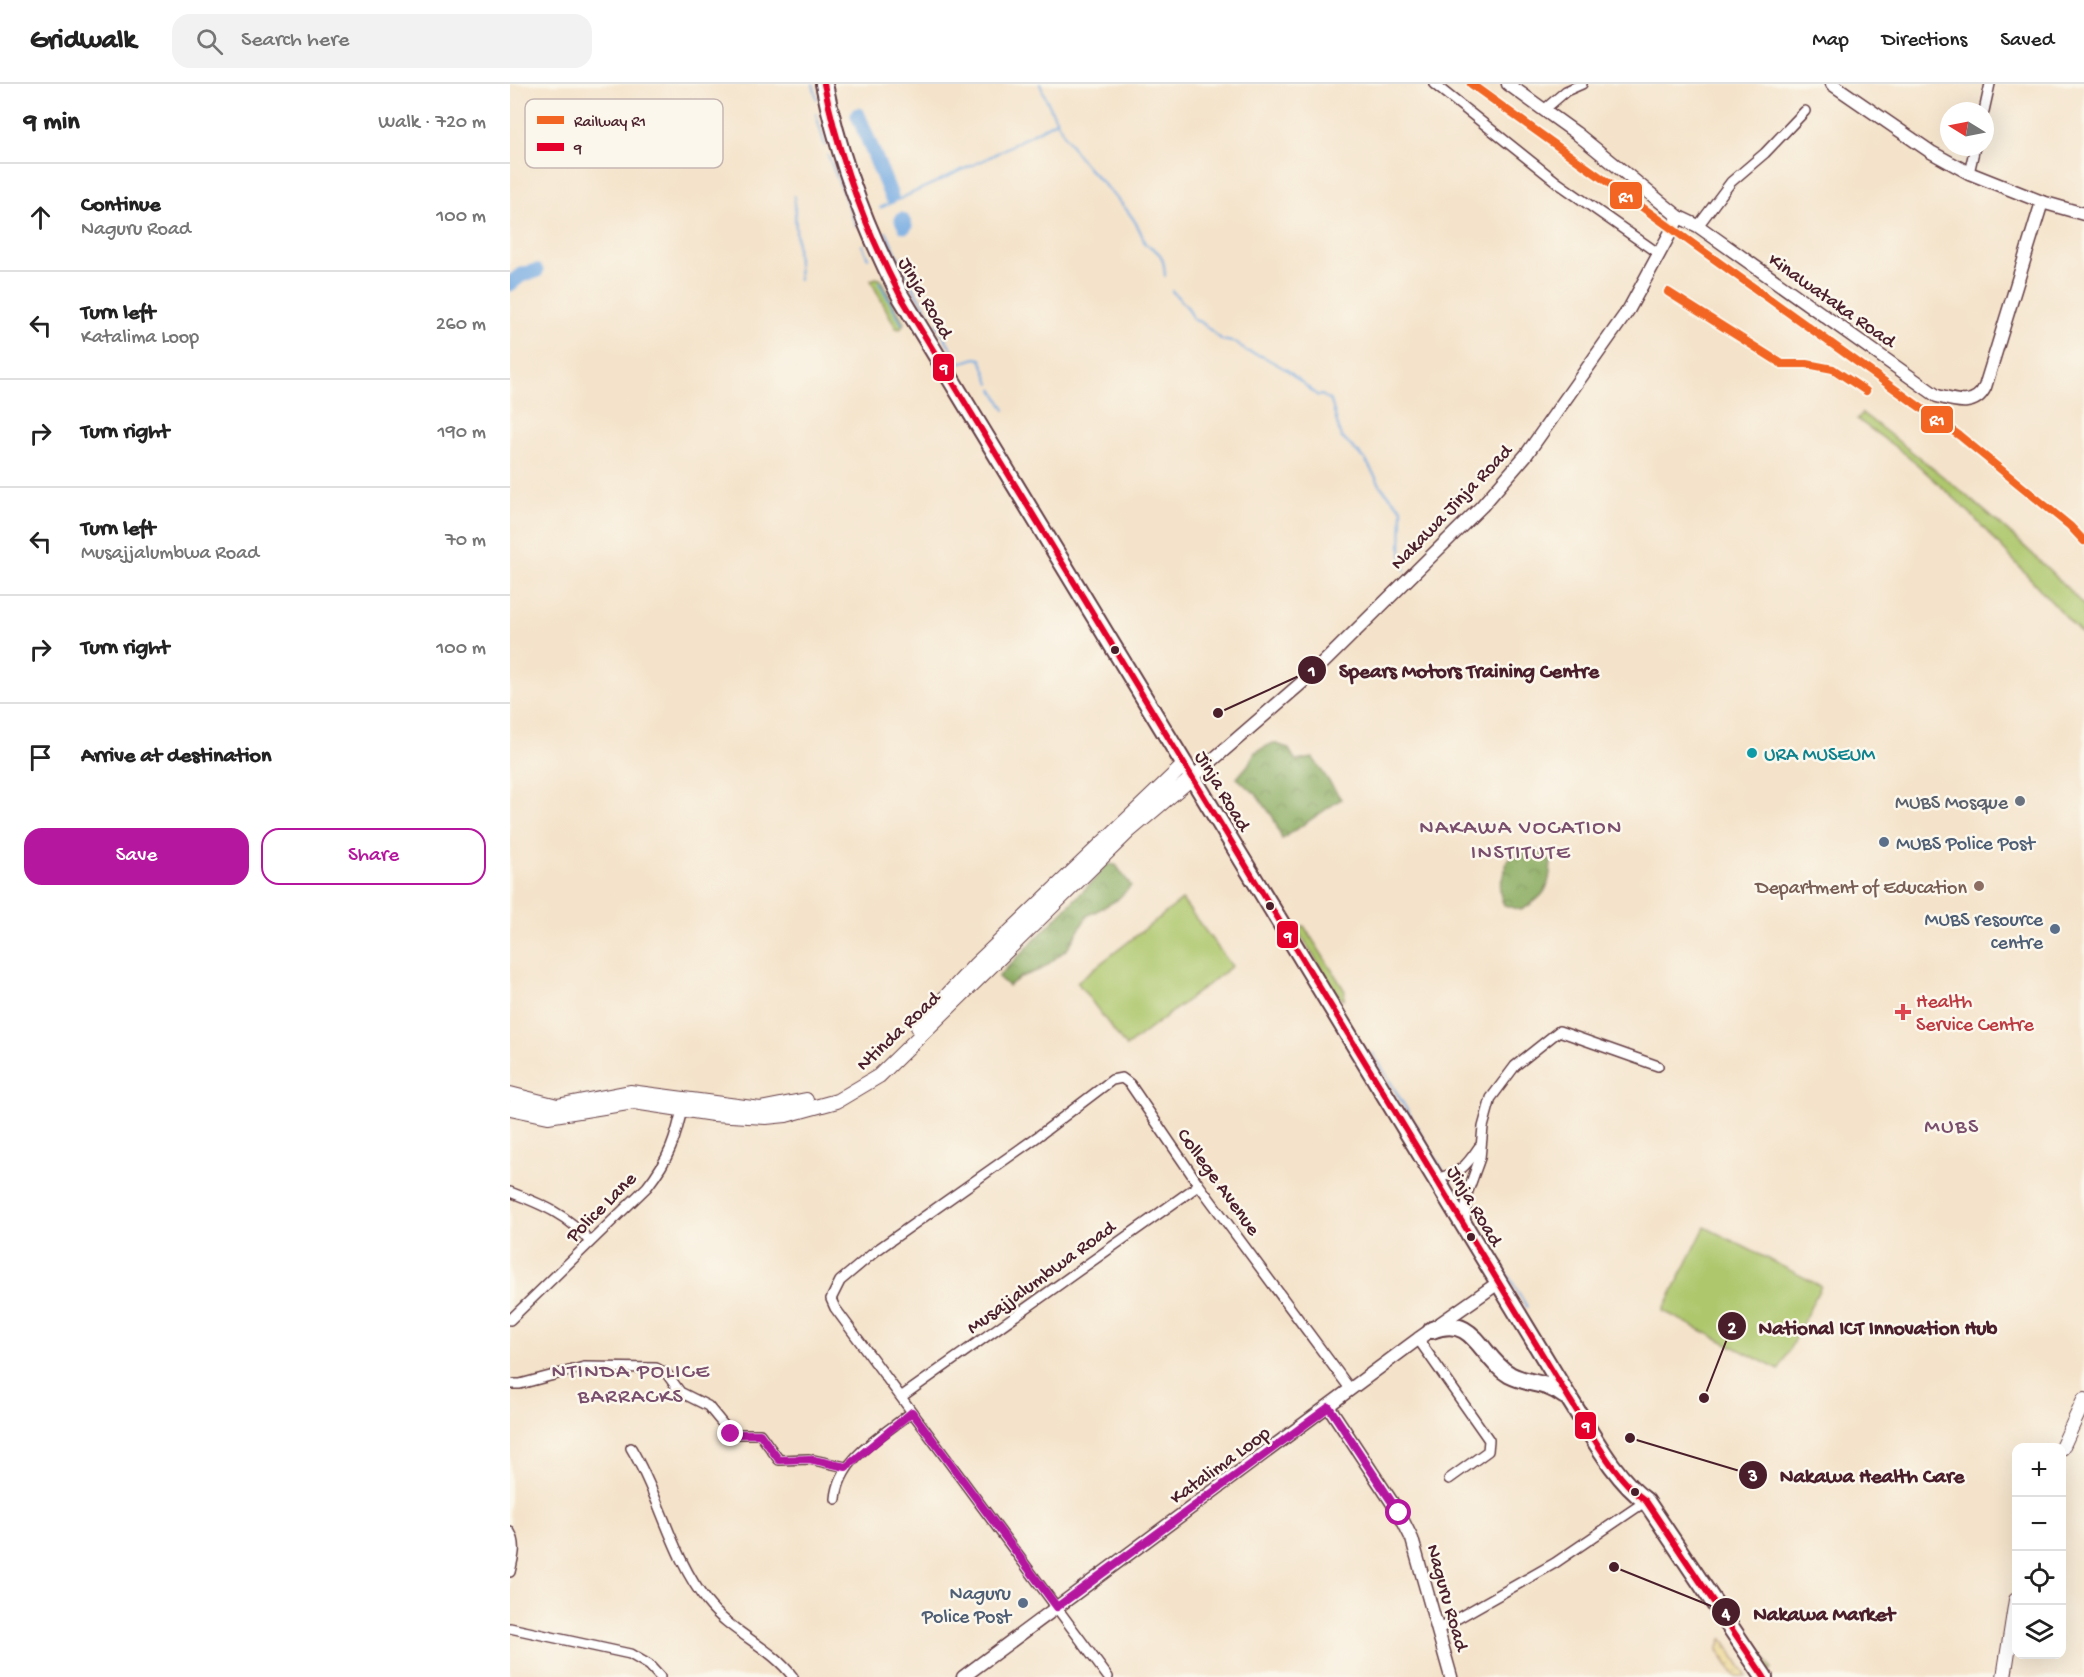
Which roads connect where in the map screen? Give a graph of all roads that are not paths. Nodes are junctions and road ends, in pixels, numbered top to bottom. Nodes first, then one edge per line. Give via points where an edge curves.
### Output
1 (824, 84) edge
2 (1434, 84) edge
3 (1508, 84) edge
4 (1582, 84) edge
5 (1832, 84) edge
6 (1990, 84) edge
7 (1986, 102) edge
8 (1545, 109) junction
9 (1805, 111) dead end
10 (1973, 156) edge
11 (1969, 173) junction
12 (2042, 202) junction
13 (2084, 214) edge
14 (1679, 217) junction
15 (1698, 226) junction
16 (1659, 254) junction
17 (1189, 771) junction
18 (1658, 1066) dead end
19 (510, 1094) edge
20 (683, 1104) junction
21 (510, 1108) edge
22 (1480, 1145) junction
23 (1435, 1179) junction
24 (1199, 1185) junction
25 (510, 1192) edge
26 (1465, 1228) junction
27 (590, 1242) junction
28 (1498, 1283) junction
29 (510, 1320) edge
30 (1425, 1334) junction
31 (510, 1384) edge
32 (1351, 1390) junction
33 (901, 1397) junction
34 (1570, 1400) junction
35 (2084, 1400) edge
36 (1329, 1407) junction
37 (912, 1412) junction
38 (2063, 1443) edge
39 (631, 1448) dead end
40 (846, 1467) junction
41 (1449, 1479) dead end
42 (836, 1499) dead end
43 (1641, 1500) junction
44 (510, 1532) edge
45 (510, 1572) edge
46 (2015, 1605) edge
47 (1057, 1607) junction
48 (510, 1629) edge
49 (1437, 1630) junction
50 (660, 1677) edge
51 (793, 1677) edge
52 (963, 1677) edge
53 (1108, 1677) edge
54 (1451, 1677) edge
55 (1752, 1677) edge
56 (1764, 1677) edge
57 (2004, 1677) edge

1 - 17 highway, Jinja Road via 847,171 869,230 901,297
2 - 16 street via 1558,183
3 - 8 street, Kinawataka Road
4 - 8 street via 1566,91
5 - 11 street via 1931,152
6 - 7 street
8 - 14 street, Kinawataka Road
9 - 15 street via 1731,182
10 - 11 street
11 - 12 street
12 - 13 street
12 - 15 street, Kinawataka Road via 1985,387 1966,402 1937,396
14 - 15 street, Kinawataka Road
14 - 16 street, Nakawa Jinja Road
16 - 17 street, Nakawa Jinja Road via 1629,309 1551,424 1482,506 1313,673
17 - 20 main road, Ntinda Road via 926,1032 863,1088 837,1101 786,1115 750,1117
17 - 23 highway, Jinja Road
18 - 22 street via 1558,1030 1531,1050 1496,1091 1488,1106
19 - 20 main road, Ntinda Road via 557,1106 630,1092
20 - 21 main road, Ntinda Road via 634,1102 548,1116
20 - 27 street, Police Lane via 664,1165
22 - 23 street via 1467,1165 1455,1174
22 - 26 street via 1480,1158 1467,1194
23 - 26 highway, Jinja Road
24 - 32 street, College Avenue
24 - 33 street, Musajjalumbwa Road
24 - 33 street, College Avenue via 1130,1084 1122,1078 1112,1080 877,1250 833,1291 831,1302
25 - 27 street via 548,1206 576,1225
26 - 28 highway, Jinja Road
27 - 29 street, Police Lane
28 - 30 street, Katalima Loop
28 - 34 highway, Jinja Road
30 - 32 street, Katalima Loop
30 - 34 highway via 1446,1325 1464,1329 1507,1373 1552,1386
30 - 41 street via 1489,1440 1488,1451
31 - 40 street via 584,1367 656,1368 667,1374 680,1392 708,1406 731,1434 760,1434 775,1458 809,1459
32 - 36 street, Katalima Loop
33 - 37 street
34 - 43 highway, Jinja Road via 1603,1452
35 - 38 main road
36 - 47 street, Katalima Loop
36 - 49 street, Naguru Road via 1412,1539
37 - 40 street
37 - 47 street
39 - 51 street via 645,1472 682,1565 707,1603 722,1619 780,1661
40 - 42 street via 837,1485
43 - 49 street via 1555,1563
43 - 55 highway, Jinja Road
43 - 56 highway, Jinja Road
44 - 45 street via 515,1550
46 - 57 main road
47 - 52 street, Katalima Loop
47 - 53 street
48 - 50 street via 630,1654
49 - 54 street, Naguru Road

